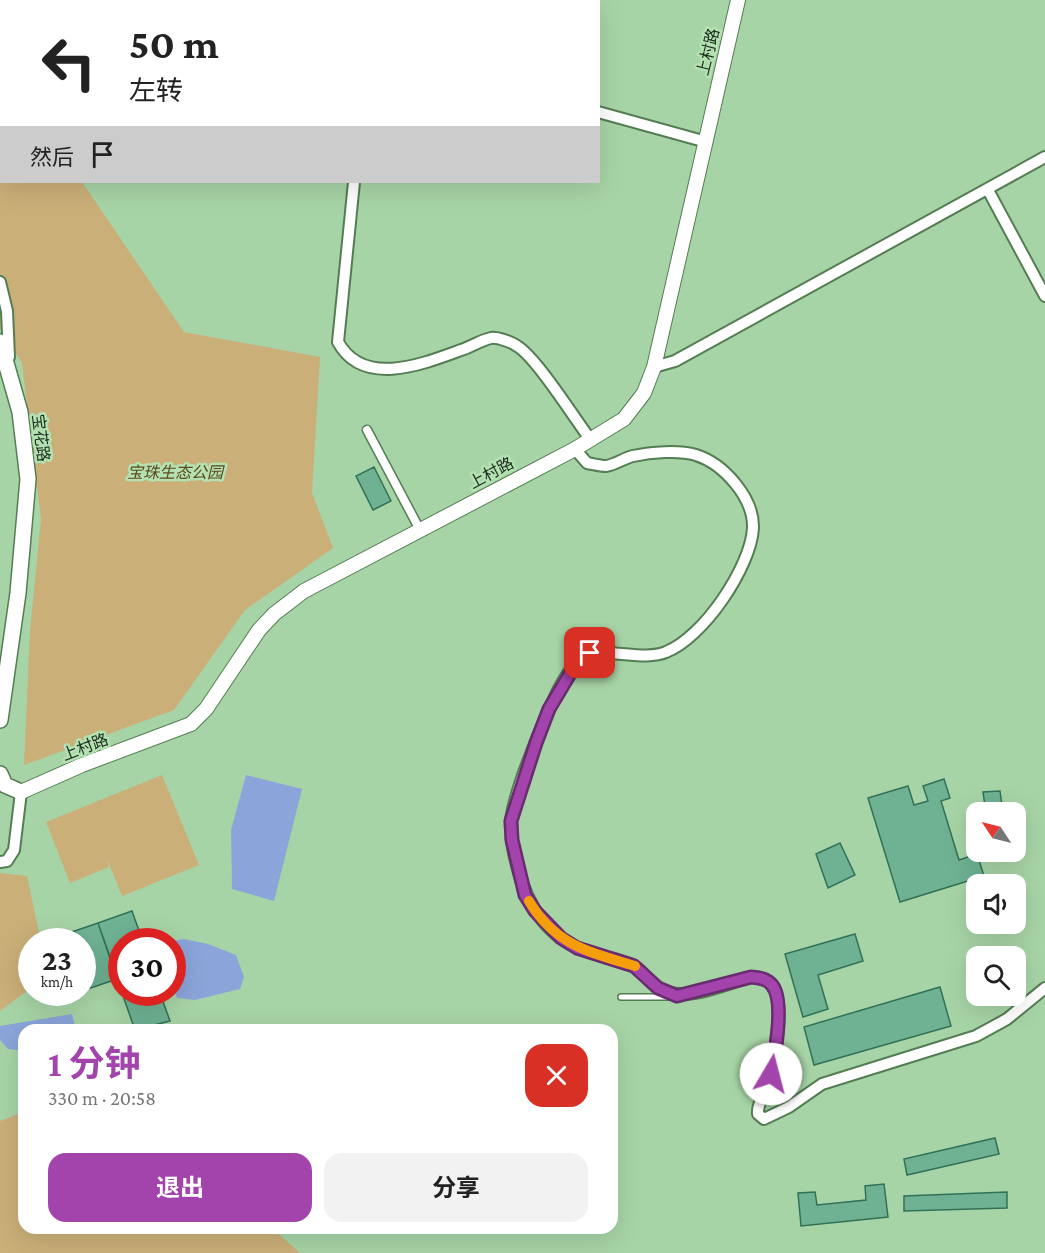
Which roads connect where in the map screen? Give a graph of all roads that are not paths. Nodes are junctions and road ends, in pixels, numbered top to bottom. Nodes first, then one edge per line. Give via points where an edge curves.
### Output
1 (738, 0) edge
2 (600, 113) edge
3 (703, 141) junction
4 (1045, 157) edge
5 (354, 183) edge
6 (988, 190) junction
7 (0, 282) edge
8 (1045, 296) edge
9 (0, 342) edge
10 (9, 366) junction
11 (654, 367) junction
12 (367, 430) dead end
13 (590, 440) junction
14 (575, 448) junction
15 (420, 530) junction
16 (0, 720) edge
17 (0, 774) edge
18 (21, 792) junction
19 (0, 862) edge
20 (1045, 988) edge
21 (677, 996) junction
22 (621, 997) dead end

1 - 3 street, 上村路
2 - 3 street
3 - 11 street, 上村路
4 - 6 street
5 - 13 street via 338,342 344,353 356,362 395,370 493,338 517,345
6 - 8 street
6 - 11 street via 675,361
7 - 10 street via 7,311
9 - 10 main road, 宝花路
10 - 16 main road, 宝花路 via 20,412 28,479 18,593
11 - 13 street, 上村路 via 644,393 624,419
12 - 15 street
13 - 14 street, 上村路
14 - 15 street, 上村路
14 - 21 street via 586,463 608,466 632,456 695,455 719,466 736,486 748,505 753,527 749,552 721,602 699,630 668,652 649,656 590,653 577,662 549,709 511,821 525,895 547,925 577,948 634,966 658,988
15 - 18 street, 上村路 via 303,591 274,614 191,724
17 - 18 main road via 5,785
18 - 19 street via 14,850 7,861
20 - 21 street via 1007,1019 976,1036 822,1084 764,1119 758,1108 774,1060 779,1008 773,986 763,978 751,977
21 - 22 lane

